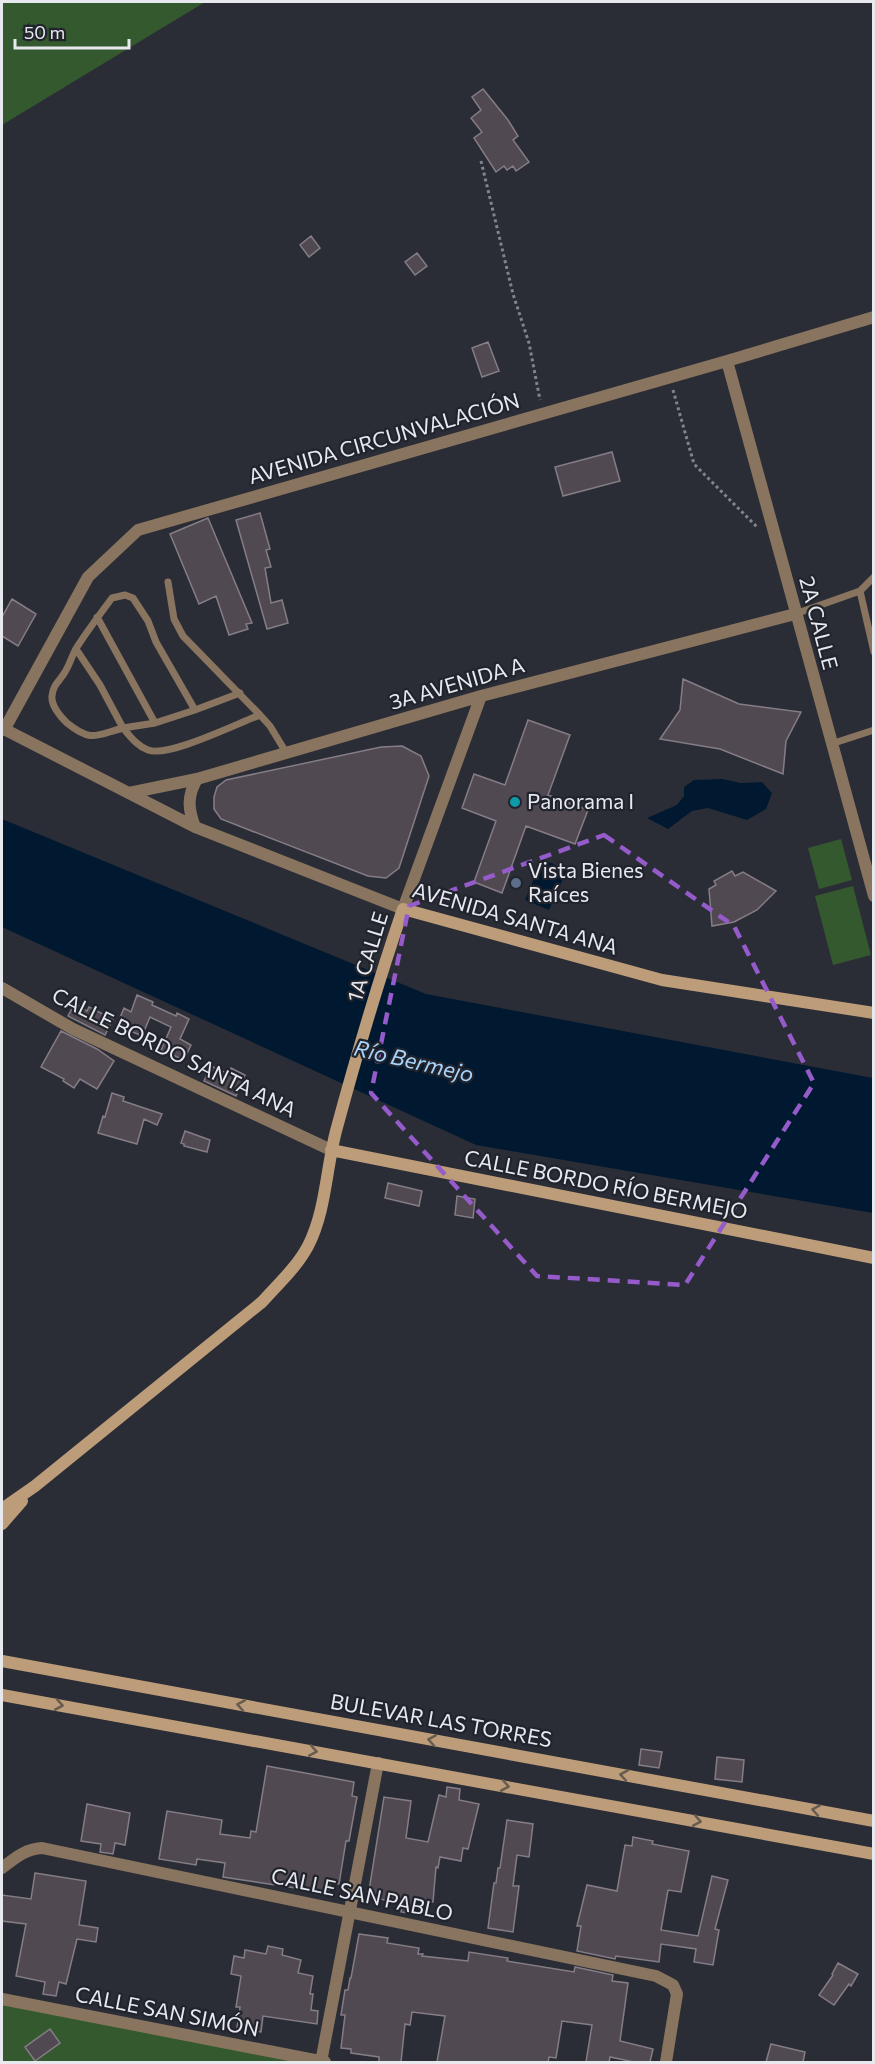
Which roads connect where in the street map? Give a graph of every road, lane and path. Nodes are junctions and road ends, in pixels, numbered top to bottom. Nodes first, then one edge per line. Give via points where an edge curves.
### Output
1 (481, 161) dead end
2 (873, 317) edge
3 (727, 361) junction
4 (670, 377) junction
5 (543, 414) junction
6 (761, 531) dead end
7 (873, 578) edge
8 (168, 582) dead end
9 (860, 591) junction
10 (795, 614) junction
11 (98, 617) junction
12 (76, 649) junction
13 (873, 652) edge
14 (240, 693) junction
15 (481, 696) junction
16 (195, 710) junction
17 (260, 715) junction
18 (155, 723) junction
19 (3, 729) edge
20 (123, 729) junction
21 (873, 730) edge
22 (831, 744) junction
23 (287, 754) junction
24 (197, 779) junction
25 (129, 793) junction
26 (195, 827) junction
27 (873, 896) edge
28 (403, 909) junction
29 (2, 988) edge
30 (873, 1013) edge
31 (331, 1150) junction
32 (873, 1258) edge
33 (35, 1486) junction
34 (2, 1509) edge
35 (2, 1524) edge
36 (2, 1661) edge
37 (2, 1695) edge
38 (378, 1762) junction
39 (873, 1821) edge
40 (873, 1854) edge
41 (2, 1868) edge
42 (349, 1912) junction
43 (2, 1999) edge
44 (322, 2062) edge
45 (666, 2062) edge

1 - 5 path via 529,343
2 - 3 street, AVENIDA CIRCUNVALACIÓN
3 - 4 street, AVENIDA CIRCUNVALACIÓN
3 - 10 street, 2A CALLE
4 - 5 street, AVENIDA CIRCUNVALACIÓN
4 - 6 path via 694,464
5 - 19 street, AVENIDA CIRCUNVALACIÓN via 138,530 88,577
7 - 9 lane
8 - 14 lane via 174,619 183,636
9 - 10 lane
9 - 13 lane
10 - 15 street, 3A AVENIDA A
10 - 22 street, 2A CALLE
11 - 12 lane
11 - 16 lane via 112,598 133,598
11 - 18 lane
12 - 20 lane
12 - 20 lane via 64,675 54,685 51,699 57,713 86,736
14 - 16 lane
14 - 17 lane
15 - 23 street, 3A AVENIDA A
15 - 28 street, 1A CALLE
16 - 18 lane
17 - 20 lane via 215,735 165,750 150,751
17 - 23 lane
18 - 20 lane
19 - 25 street, AVENIDA SANTA ANA
21 - 22 lane
22 - 27 street, 2A CALLE
23 - 24 street, 3A AVENIDA A
24 - 25 street, 3A AVENIDA A
24 - 26 street via 190,790 188,810
25 - 26 street, AVENIDA SANTA ANA
26 - 28 street, AVENIDA SANTA ANA
28 - 30 main road, AVENIDA SANTA ANA via 662,980
28 - 31 main road, 1A CALLE
29 - 31 street, CALLE BORDO SANTA ANA via 73,1029
31 - 32 main road, CALLE BORDO RÍO BERMEJO
31 - 33 main road, 1A CALLE via 321,1209 308,1246 290,1272 262,1302
33 - 34 main road
33 - 35 main road
39 -> 36 main road, BULEVAR LAS TORRES
37 -> 38 main road
38 -> 40 main road
38 - 42 street
41 - 42 street, CALLE SAN PABLO via 20,1853 42,1848
42 - 44 street
42 - 45 street, CALLE SAN PABLO via 656,1976 673,1985 677,1994
43 - 44 street, CALLE SAN SIMÓN

